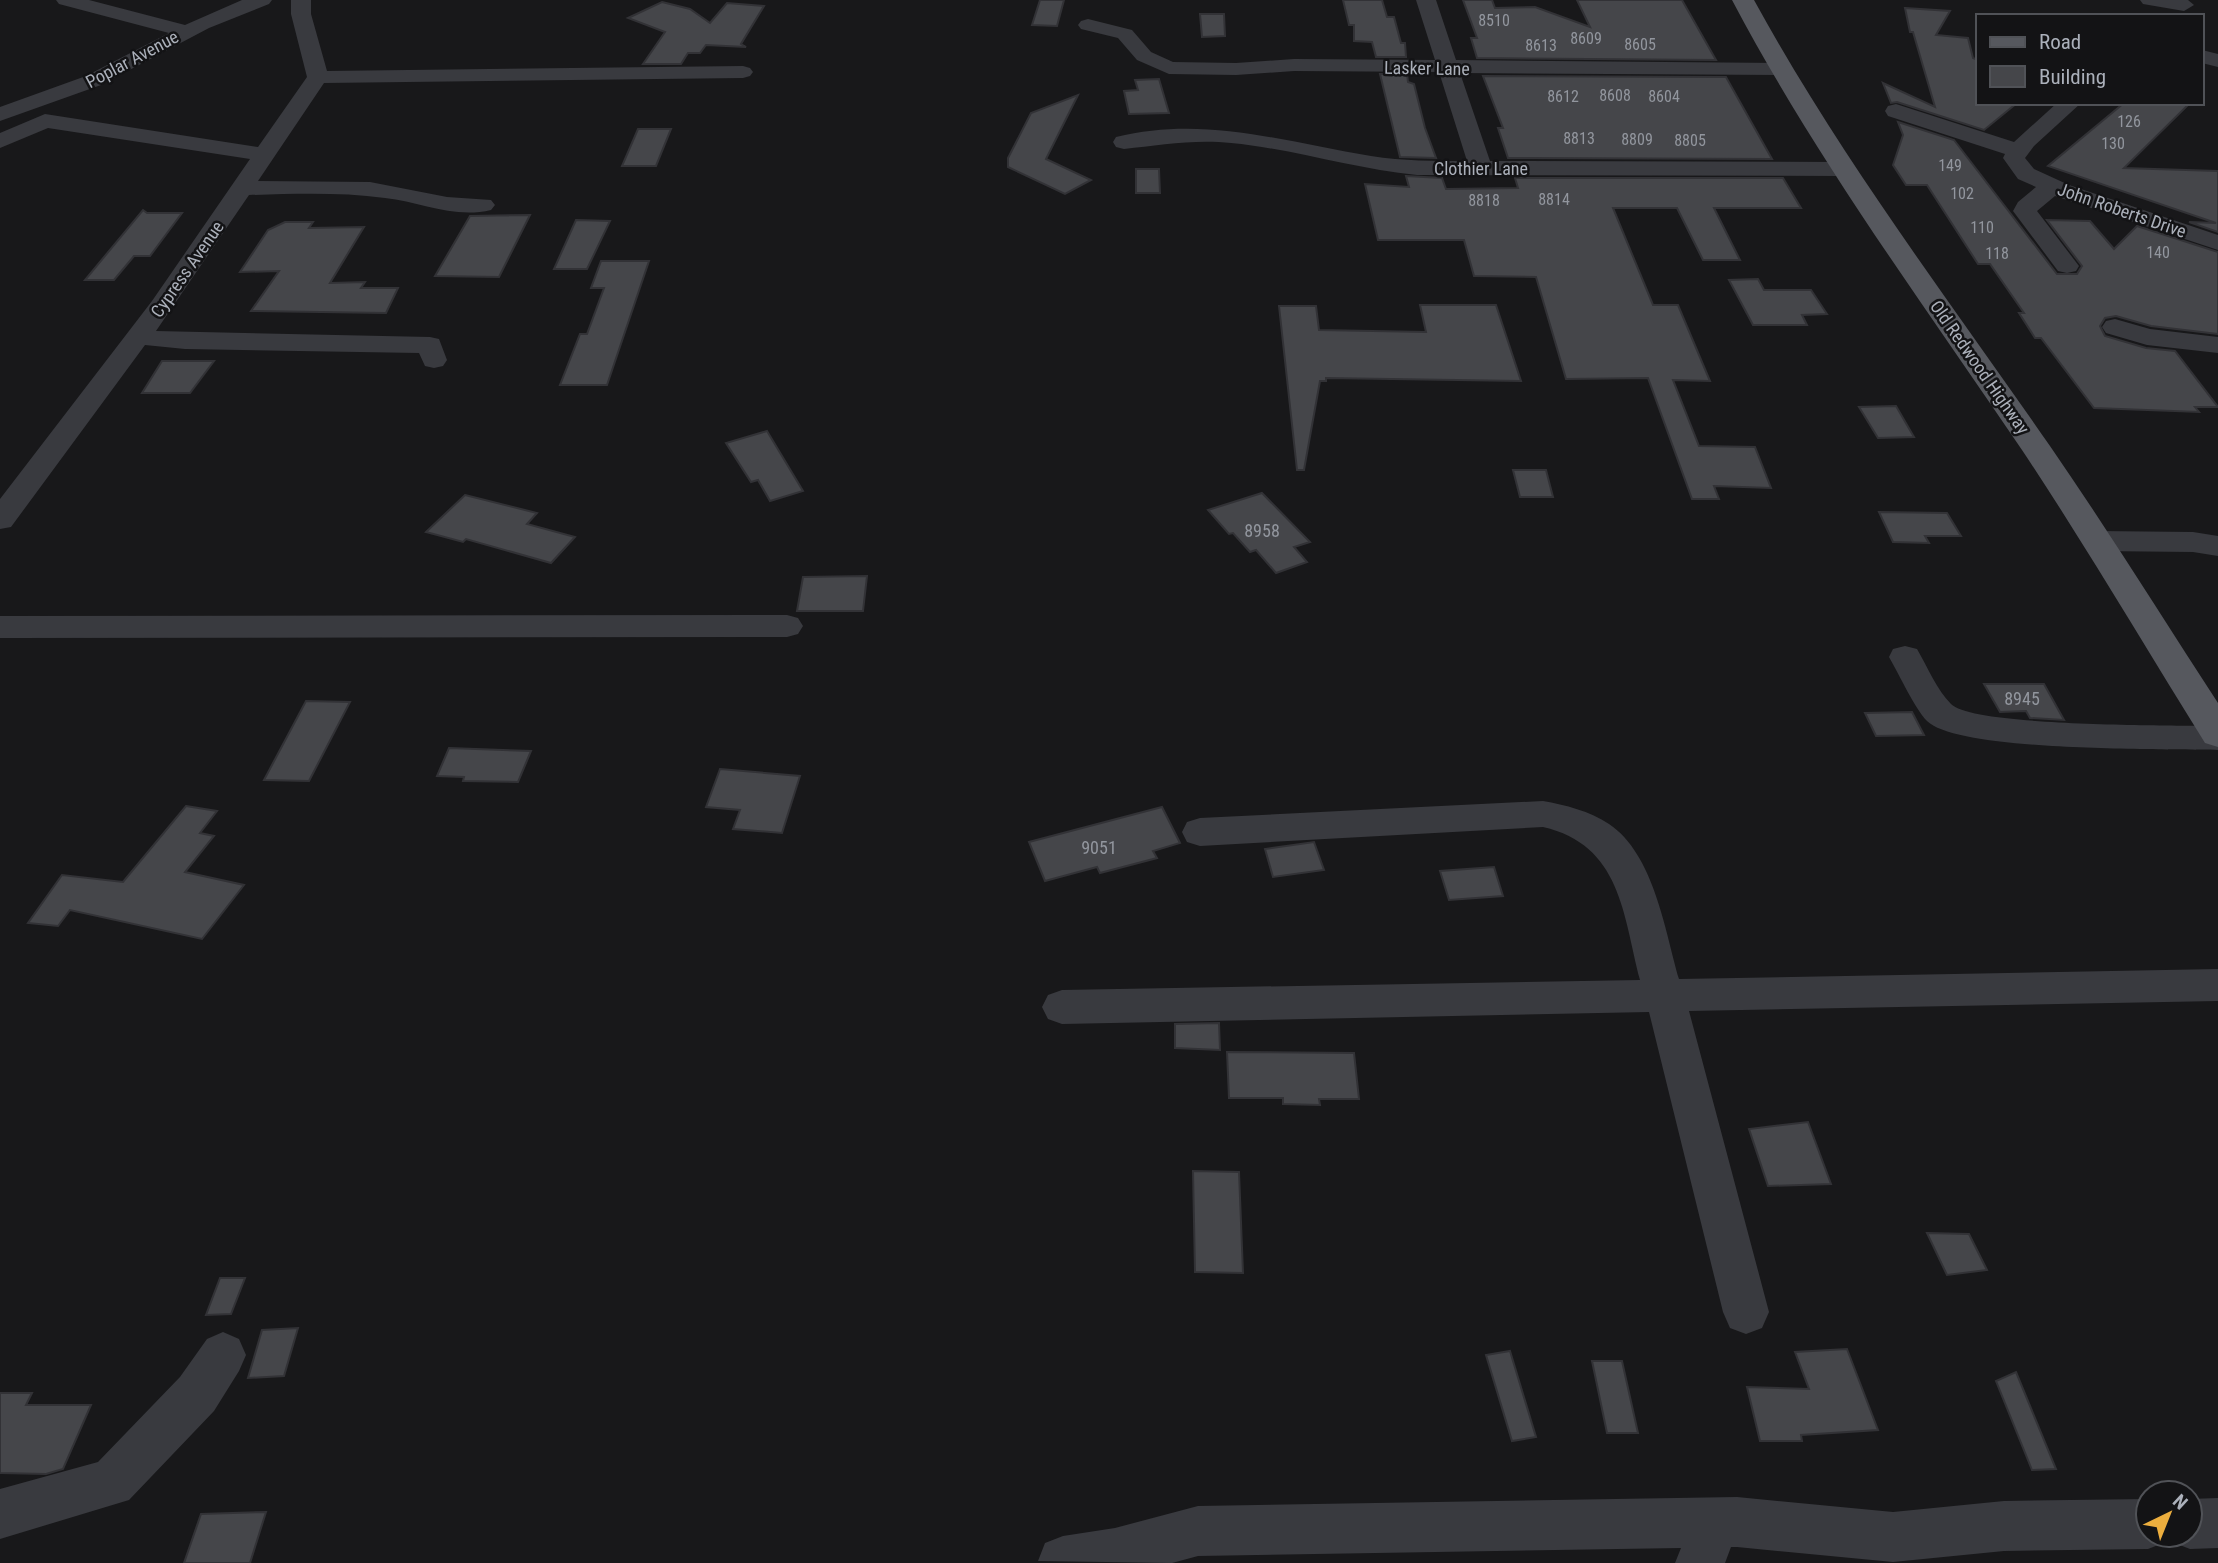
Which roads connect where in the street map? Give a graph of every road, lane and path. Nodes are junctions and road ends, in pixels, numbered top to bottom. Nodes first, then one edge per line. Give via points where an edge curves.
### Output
1 (66, 0) edge
2 (94, 0) edge
3 (262, 0) edge
4 (301, 0) edge
5 (1426, 0) edge
6 (1743, 0) edge
7 (2150, 0) edge
8 (2188, 7) edge
9 (1088, 25) dead end
10 (192, 28) junction
11 (1447, 68) junction
12 (1780, 69) junction
13 (743, 72) dead end
14 (318, 76) junction
15 (2068, 105) edge
16 (1896, 111) dead end
17 (0, 114) edge
18 (0, 141) edge
19 (1124, 142) dead end
20 (262, 154) junction
21 (2022, 163) junction
22 (1480, 168) junction
23 (1842, 169) junction
24 (2052, 186) junction
25 (243, 188) junction
26 (483, 205) dead end
27 (2218, 243) edge
28 (2067, 267) dead end
29 (2115, 327) dead end
30 (138, 337) junction
31 (2218, 345) edge
32 (434, 360) dead end
33 (3, 510) edge
34 (2097, 541) junction
35 (2218, 546) edge
36 (787, 626) dead end
37 (0, 627) edge
38 (1905, 657) dead end
39 (2218, 736) edge
40 (1200, 832) dead end
41 (2218, 985) edge
42 (1665, 997) junction
43 (1062, 1007) dead end
44 (1746, 1312) dead end
45 (223, 1355) dead end
46 (0, 1514) edge
47 (2134, 1524) edge
48 (1708, 1543) edge
49 (1063, 1561) edge

1 - 10 street
2 - 10 street
3 - 10 street, Poplar Avenue
4 - 14 street
5 - 11 street
6 - 12 main road, Old Redwood Highway
7 - 8 street
9 - 11 street, Lasker Lane via 1125,34 1144,55 1169,68
10 - 17 street, Poplar Avenue via 84,85
11 - 12 street, Lasker Lane
11 - 22 street
12 - 23 main road, Old Redwood Highway
13 - 14 street
14 - 20 street, Cypress Avenue
15 - 21 street via 2026,141
16 - 21 street, John Roberts Drive
18 - 20 street via 45,121
19 - 22 street, Clothier Lane via 1229,136 1388,167
20 - 25 street, Cypress Avenue
21 - 24 street, John Roberts Drive
22 - 23 street, Clothier Lane
23 - 34 main road, Old Redwood Highway
24 - 27 street, John Roberts Drive
24 - 28 street via 2025,211
25 - 26 street via 343,187 393,191 455,208
25 - 30 street, Cypress Avenue
29 - 31 street via 2147,337
30 - 32 street via 429,345
30 - 33 street, Cypress Avenue
34 - 35 street
34 - 39 main road, Old Redwood Highway
36 - 37 street
38 - 39 street via 1940,714 1970,725 2025,733
40 - 42 street via 1513,814 1569,819 1603,838 1619,856 1631,881
41 - 42 street
42 - 43 street
42 - 44 street
45 - 46 street via 197,1394 112,1483
47 - 48 street via 2004,1526 1893,1537
48 - 49 street via 1198,1531

